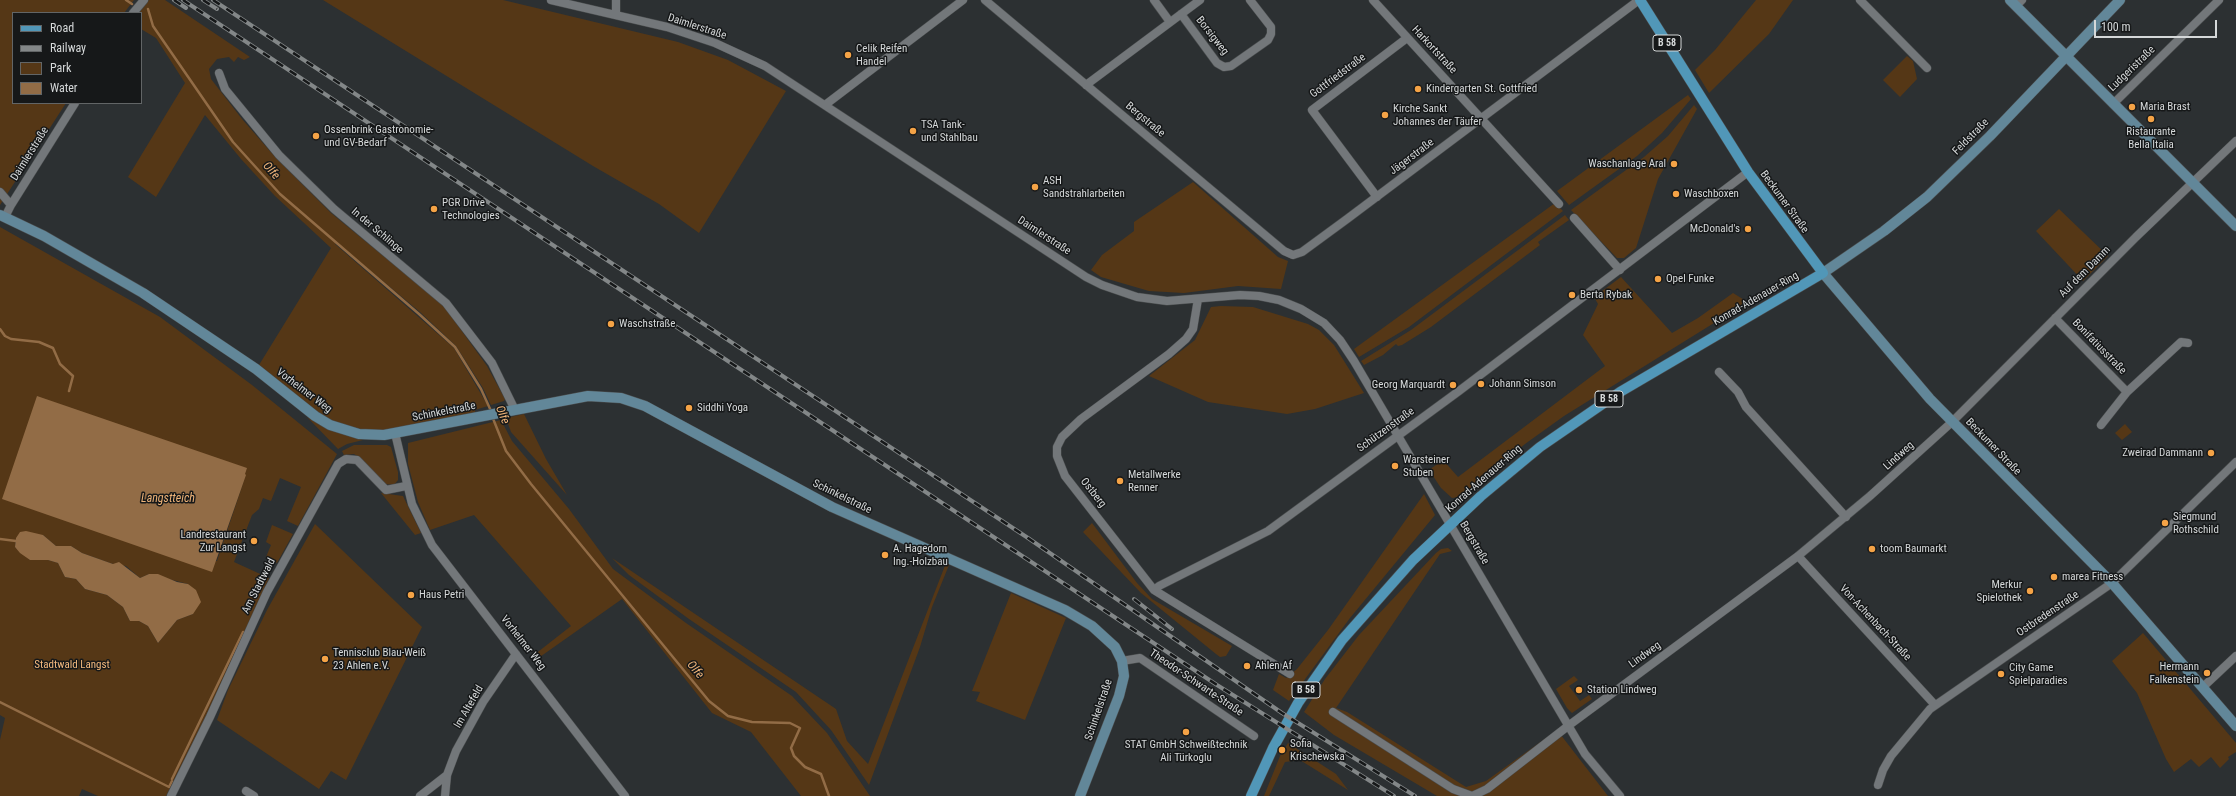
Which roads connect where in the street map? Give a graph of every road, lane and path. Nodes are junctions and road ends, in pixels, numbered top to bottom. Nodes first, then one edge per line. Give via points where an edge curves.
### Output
1 (144, 0) edge
2 (551, 0) edge
3 (616, 0) edge
4 (964, 0) edge
5 (985, 0) edge
6 (1154, 0) edge
7 (1200, 0) edge
8 (1250, 0) edge
9 (1373, 0) edge
10 (1639, 0) edge
11 (1860, 0) edge
12 (2120, 0) edge
13 (2219, 0) edge
14 (2016, 2) edge
15 (1869, 3) edge
16 (134, 12) edge
17 (1181, 14) junction
18 (616, 16) junction
19 (1170, 22) junction
20 (1407, 38) junction
21 (2066, 57) junction
22 (1927, 68) dead end
23 (219, 73) dead end
24 (1086, 85) junction
25 (74, 104) edge
26 (2113, 104) junction
27 (825, 105) junction
28 (1482, 119) junction
29 (2236, 141) edge
30 (1748, 172) junction
31 (2193, 183) junction
32 (0, 192) edge
33 (1377, 197) junction
34 (1559, 204) dead end
35 (10, 205) junction
36 (3, 216) edge
37 (1574, 218) dead end
38 (2236, 226) edge
39 (1293, 254) joint
40 (1630, 262) joint
41 (1620, 270) junction
42 (1823, 273) junction
43 (1198, 299) junction
44 (1279, 300) joint
45 (2055, 318) junction
46 (2188, 343) dead end
47 (1719, 372) dead end
48 (2127, 392) junction
49 (515, 410) junction
50 (1952, 422) junction
51 (2101, 425) dead end
52 (395, 433) junction
53 (1397, 435) junction
54 (2236, 462) edge
55 (406, 486) junction
56 (1846, 517) junction
57 (1451, 524) junction
58 (1798, 556) junction
59 (2112, 583) junction
60 (1154, 590) junction
61 (516, 654) junction
62 (2236, 656) edge
63 (1122, 661) junction
64 (1290, 674) dead end
65 (2203, 687) junction
66 (1936, 704) junction
67 (1333, 712) dead end
68 (1568, 726) junction
69 (2236, 726) edge
70 (1254, 736) dead end
71 (447, 775) junction
72 (1878, 785) dead end
73 (246, 791) dead end
74 (172, 796) edge
75 (254, 796) edge
76 (420, 796) edge
77 (445, 796) edge
78 (625, 796) edge
79 (1080, 796) edge
80 (1252, 796) edge
81 (1620, 796) edge

1 - 16 street
2 - 18 street, Daimlerstraße
3 - 18 street
4 - 27 street
5 - 24 street, Bergstraße
6 - 19 street
7 - 17 street, Borsigweg
8 - 17 street, Borsigweg via 1271,27 1271,34 1268,40 1231,66 1224,67 1216,63
9 - 20 street, Harkortstraße
10 - 28 street, Jägerstraße
10 - 30 main road, Beckumer Straße / B 58
11 - 15 street
12 - 21 street, Feldstraße
13 - 26 street, Ludgeristraße
14 - 21 street
15 - 22 street
17 - 19 street, Borsigweg
18 - 27 street, Daimlerstraße via 667,27 722,45 766,66
19 - 24 street, Borsigweg
20 - 28 street, Harkortstraße
20 - 33 street, Gottfriedstraße via 1312,110
21 - 26 street
21 - 42 street, Feldstraße via 1927,197 1884,231
23 - 49 street, In der Schlinge via 225,89 279,156 334,209 446,303 492,363
24 - 39 street, Bergstraße via 1284,251
25 - 35 street, Daimlerstraße
26 - 31 street
27 - 43 street, Daimlerstraße via 1102,285 1137,297 1167,301
28 - 33 street, Jägerstraße
28 - 34 street, Harkortstraße
29 - 31 street, Auf dem Damm
30 - 40 street, Beckumer Straße
30 - 42 main road, Beckumer Straße / B 58
31 - 38 street
31 - 45 street, Auf dem Damm
32 - 35 street
33 - 39 street, Jägerstraße via 1302,252
35 - 36 street, Daimlerstraße
36 - 52 street, Vorhelmer Weg via 143,293 256,369 330,425 373,436
37 - 41 street
40 - 41 street, Schützenstraße
41 - 53 street, Schützenstraße
42 - 50 street, Beckumer Straße via 1908,375
42 - 57 main road, Konrad-Adenauer-Ring / B 58 via 1626,388 1577,420 1516,465
43 - 44 street, Daimlerstraße via 1240,295
43 - 60 street, Ostberg via 1193,329 1186,339 1082,419 1062,437 1057,447 1057,456 1065,476
44 - 53 street, Bergstraße via 1314,316 1333,332 1354,361
45 - 48 street, Bonifatiusstraße
45 - 50 street, Auf dem Damm
46 - 48 street, Bonifatiusstraße via 2180,342
47 - 56 street via 1738,392 1746,407
48 - 51 street, Bonifatiusstraße
49 - 52 street, Schinkelstraße
49 - 63 street, Schinkelstraße via 588,396 621,398 645,406 832,507 1065,610 1105,636 1115,647
50 - 56 street, Lindweg
50 - 59 street, Beckumer Straße
52 - 55 street, Vorhelmer Weg
53 - 57 street, Bergstraße
53 - 60 street, Schützenstraße via 1268,531
54 - 59 street, Ostbredenstraße
55 - 61 street, Vorhelmer Weg via 418,519 432,545
55 - 74 street, Am Stadtwald via 386,490 357,460 346,459 338,464 267,592
56 - 58 street, Lindweg
57 - 68 street, Bergstraße
57 - 80 main road, Konrad-Adenauer-Ring / B 58 via 1389,586 1342,640 1298,703 1273,748
58 - 66 street, Von-Achenbach-Straße
58 - 68 street, Lindweg
59 - 65 street, Beckumer Straße
59 - 66 street, Ostbredenstraße
60 - 64 street, Ostberg
61 - 71 street, Im Altefeld via 483,702 456,750
61 - 78 street, Vorhelmer Weg
62 - 65 street
63 - 70 street, Theodor-Schwarte-Straße via 1140,658
63 - 79 street, Schinkelstraße via 1124,676 1119,696
65 - 69 street, Beckumer Straße
66 - 72 street, Ostbredenstraße via 1891,756
67 - 68 street, Lindweg via 1453,789 1472,796 1487,789
68 - 81 street, Bergstraße via 1585,754
71 - 76 street
71 - 77 street, Im Altefeld
73 - 75 street

